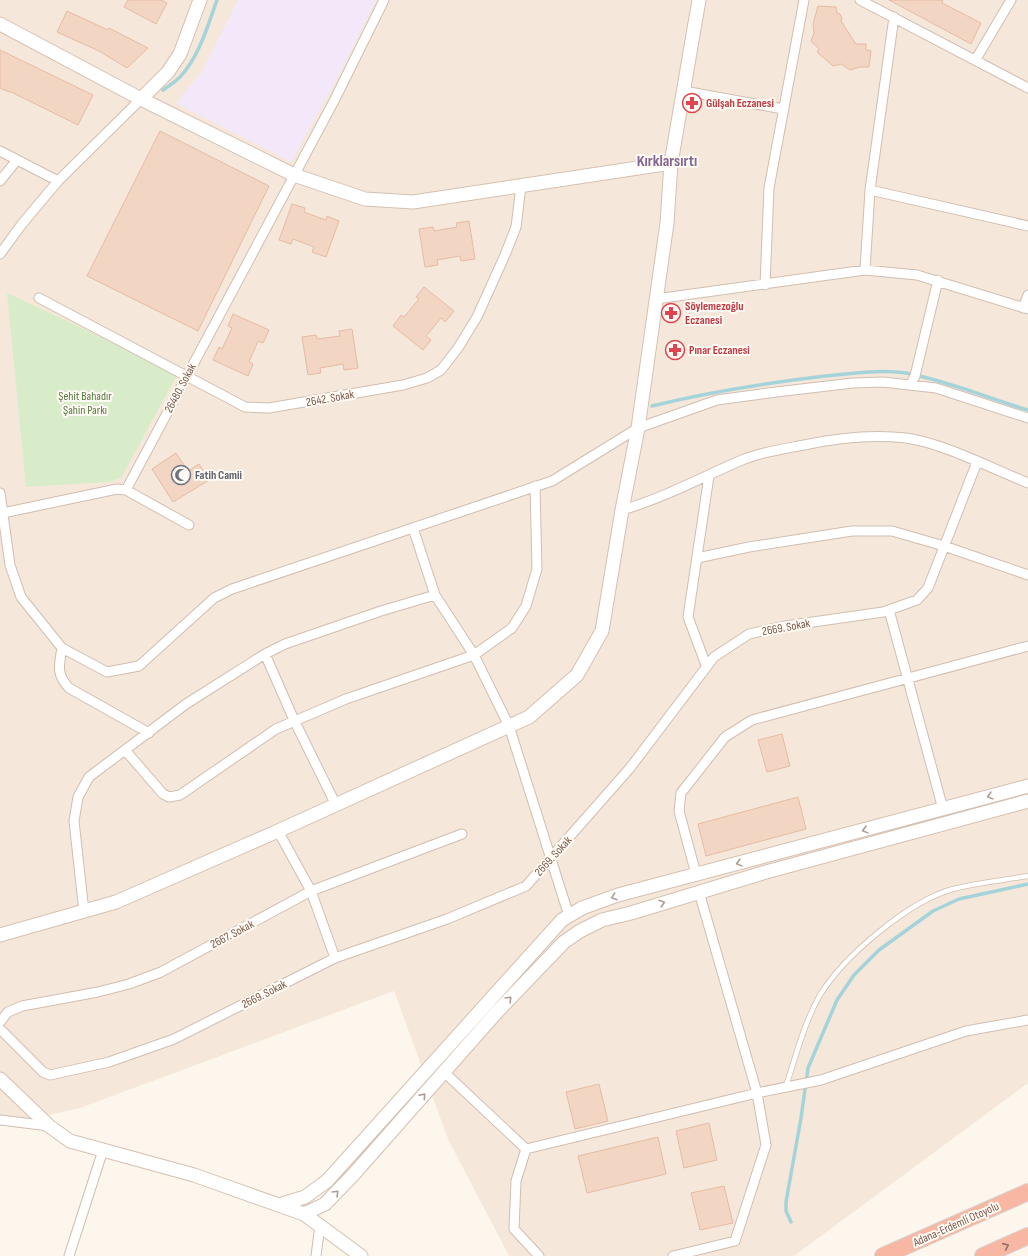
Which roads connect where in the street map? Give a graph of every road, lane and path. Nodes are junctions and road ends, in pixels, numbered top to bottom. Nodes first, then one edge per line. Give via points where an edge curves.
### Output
1 (200, 0) edge
2 (384, 0) edge
3 (699, 0) edge
4 (804, 0) edge
5 (860, 0) edge
6 (1011, 0) edge
7 (894, 17) junction
8 (0, 24) edge
9 (976, 59) junction
10 (1028, 88) edge
11 (684, 91) junction
12 (141, 99) junction
13 (783, 109) junction
14 (0, 151) edge
15 (17, 160) junction
16 (671, 163) junction
17 (294, 175) junction
18 (0, 181) edge
19 (58, 181) junction
20 (521, 186) junction
21 (870, 190) junction
22 (1028, 226) edge
23 (0, 254) edge
24 (865, 270) junction
25 (938, 280) junction
26 (765, 284) junction
27 (1028, 295) edge
28 (39, 298) dead end
29 (656, 299) junction
30 (1026, 309) edge
31 (186, 376) junction
32 (911, 384) junction
33 (1028, 418) edge
34 (638, 428) junction
35 (977, 462) junction
36 (708, 476) junction
37 (1028, 483) edge
38 (534, 486) junction
39 (126, 490) junction
40 (0, 493) edge
41 (622, 510) junction
42 (3, 513) junction
43 (189, 525) dead end
44 (413, 528) junction
45 (944, 546) junction
46 (697, 558) junction
47 (1028, 575) edge
48 (435, 595) junction
49 (889, 610) junction
50 (1028, 646) edge
51 (62, 648) junction
52 (265, 654) junction
53 (474, 655) junction
54 (706, 665) junction
55 (908, 678) junction
56 (294, 720) junction
57 (509, 726) junction
58 (149, 733) junction
59 (125, 750) junction
60 (1028, 786) edge
61 (1028, 801) edge
62 (336, 805) junction
63 (943, 809) junction
64 (278, 831) junction
65 (462, 834) dead end
66 (550, 860) junction
67 (696, 874) junction
68 (1028, 876) edge
69 (311, 891) junction
70 (699, 892) junction
71 (84, 912) junction
72 (569, 916) junction
73 (0, 935) edge
74 (335, 958) junction
75 (1028, 1020) edge
76 (0, 1022) edge
77 (0, 1029) edge
78 (444, 1072) junction
79 (0, 1079) edge
80 (786, 1087) junction
81 (757, 1093) junction
82 (0, 1120) edge
83 (49, 1126) junction
84 (526, 1149) junction
85 (102, 1150) junction
86 (1028, 1192) edge
87 (280, 1206) junction
88 (304, 1214) junction
89 (320, 1226) junction
90 (1028, 1236) edge
91 (69, 1256) edge
92 (316, 1256) edge
93 (361, 1256) edge
94 (538, 1256) edge
95 (673, 1256) edge
96 (883, 1256) edge
97 (983, 1256) edge

1 - 12 street via 180,54 168,72
2 - 17 street, 26480. Sokak
3 - 11 street
4 - 13 street
5 - 7 street
6 - 9 street
7 - 9 street
7 - 21 street
8 - 12 street
9 - 10 street
11 - 13 street
11 - 16 street
12 - 17 street
12 - 19 street
13 - 26 street via 769,188
14 - 15 street
15 - 18 street
15 - 19 street
16 - 20 street
16 - 29 street via 667,223
17 - 20 street via 365,199 413,202
17 - 31 street, 26480. Sokak
19 - 23 street
20 - 31 street, 2642. Sokak via 516,227 477,317 441,370 427,378 403,385 269,408 245,407
21 - 22 street
21 - 24 street
24 - 25 street via 917,275
24 - 26 street
25 - 30 street
25 - 32 street
26 - 29 street
27 - 30 street
28 - 31 street, 2642. Sokak
29 - 34 street
31 - 39 street, 26480. Sokak
32 - 33 street via 936,388
32 - 34 street via 853,383 717,400
34 - 38 street via 552,481
34 - 41 street
35 - 36 street via 907,438 866,436 827,440 776,450 743,459
35 - 37 street
35 - 45 street, 2669. Sokak
36 - 41 street
36 - 46 street
38 - 44 street
38 - 53 street via 537,569 526,606 512,628
39 - 42 street via 117,489
39 - 43 street
40 - 42 street
41 - 57 street via 602,631 577,675 529,717
42 - 51 street via 10,565 21,597
44 - 48 street
44 - 51 street via 232,589 214,598 139,666 107,672
45 - 46 street via 892,531 852,531
45 - 47 street
45 - 49 street, 2669. Sokak via 928,588 917,600
46 - 54 street via 688,617
48 - 52 street via 285,644
48 - 53 street
49 - 54 street, 2669. Sokak via 749,634
49 - 55 street
50 - 55 street
51 - 58 street via 59,668 61,679 69,688
52 - 56 street
52 - 58 street via 186,704
53 - 56 street via 346,699
53 - 57 street
54 - 66 street, 2669. Sokak via 630,768
55 - 63 street
55 - 67 street via 752,720 725,737 681,793 679,811
56 - 59 street via 276,729 180,795 169,797 163,794
56 - 62 street
57 - 62 street
57 - 66 street
58 - 59 street
59 - 71 street via 89,777 78,797 74,821
60 -> 63 street
61 - 70 street
62 - 64 street
63 -> 67 street
64 - 69 street
64 - 71 street via 116,902
65 - 69 street, 2667. Sokak
66 - 72 street
66 - 74 street, 2669. Sokak via 526,886 447,919
67 -> 72 street via 618,895 582,908
68 - 80 lane via 952,890 927,900 890,923 855,952 820,995
69 - 74 street
69 - 76 street, 2667. Sokak via 161,972 98,992 22,1006 8,1012
78 -> 70 street via 564,942 602,920
70 - 81 street
71 - 73 street
72 - 87 street via 562,920 526,959 327,1181 305,1197
74 - 77 street, 2669. Sokak via 174,1040 109,1062 50,1074 43,1072
75 - 80 street via 966,1031 810,1082
78 - 84 street
88 -> 78 street via 325,1204 349,1180
79 - 83 street
80 - 81 street
81 - 84 street
81 - 95 street via 766,1145 734,1241
82 - 83 street
83 - 85 street via 70,1141
84 - 94 street via 516,1181 514,1229
85 - 87 street via 194,1175
85 - 91 street
86 - 96 highway, Adana-Erdemli Otoyolu
87 - 88 street
88 - 89 street
89 - 92 street
89 - 93 street
97 -> 90 highway

